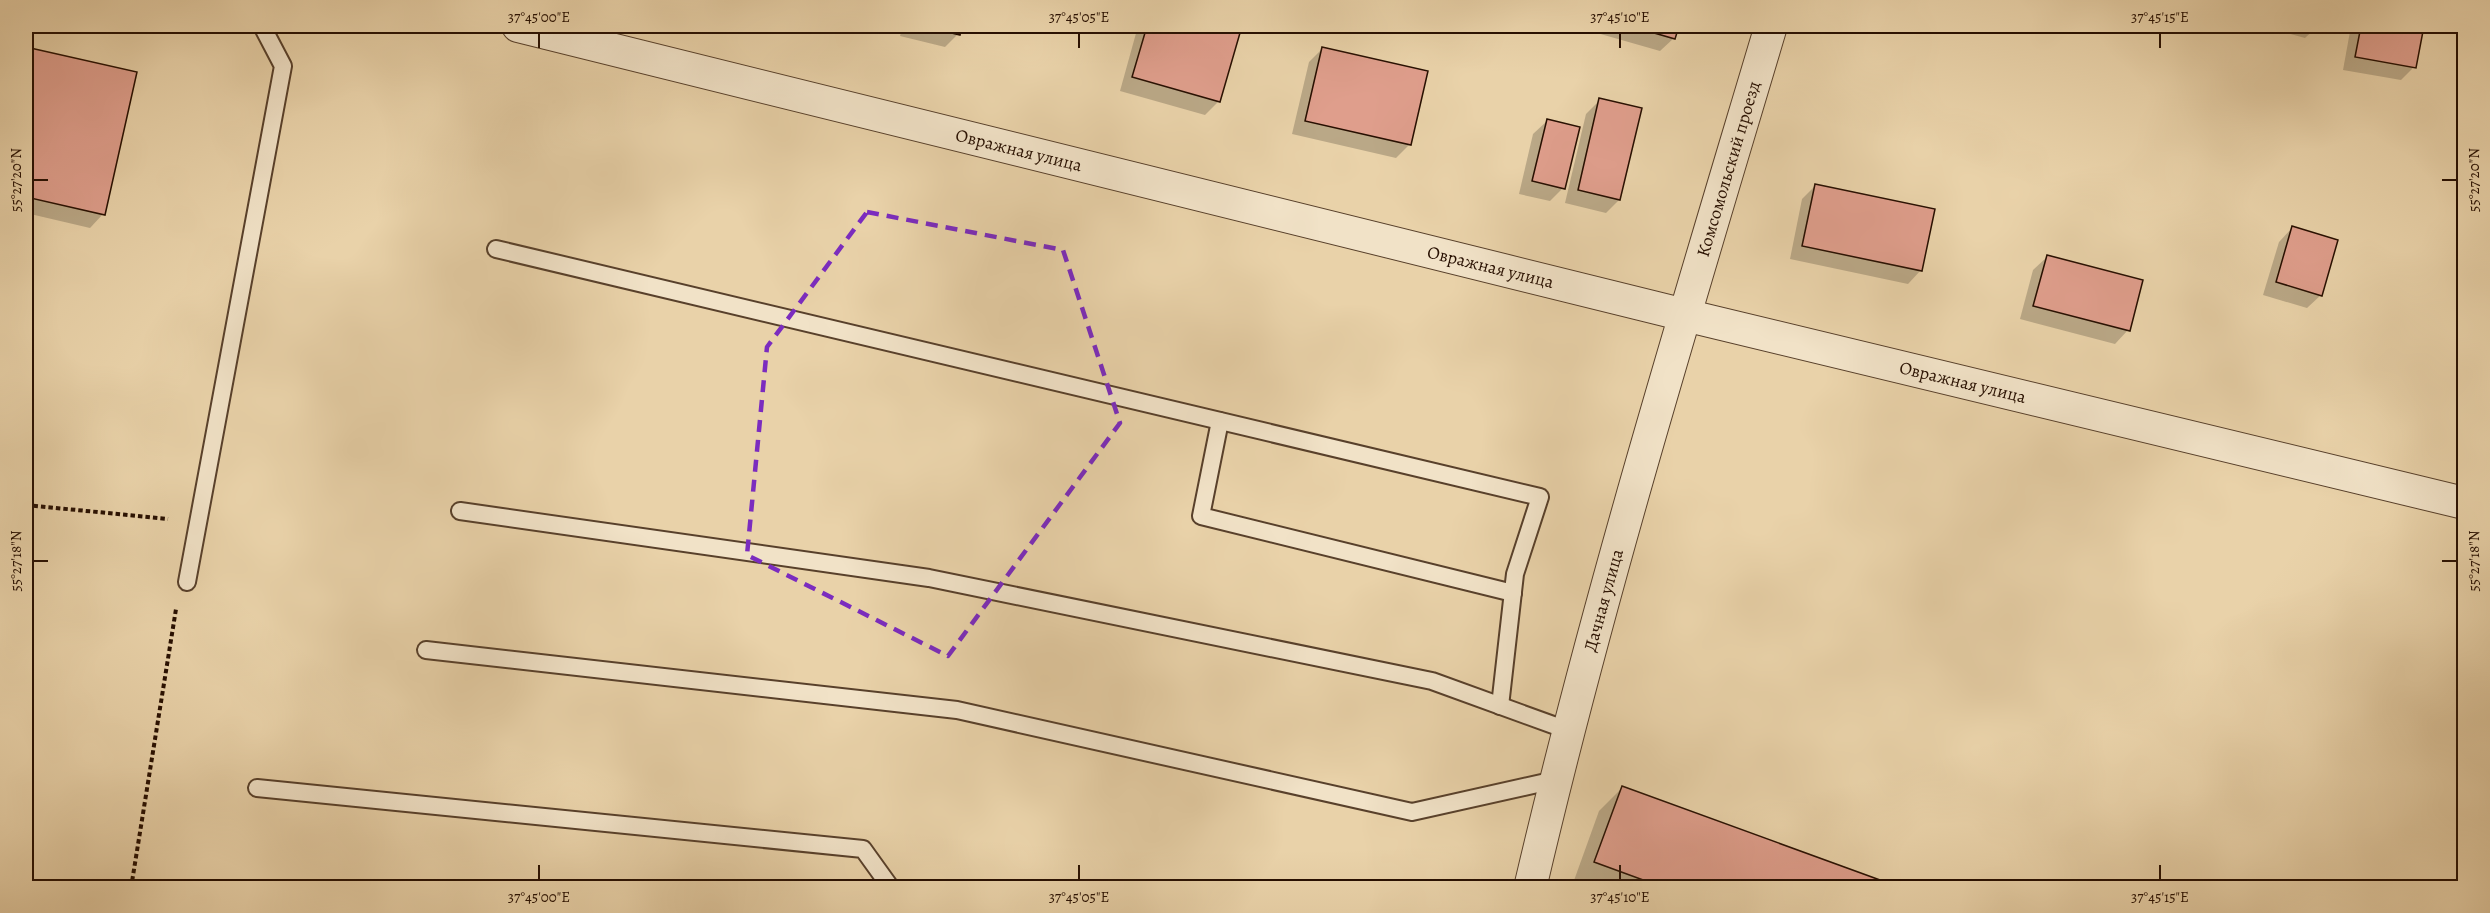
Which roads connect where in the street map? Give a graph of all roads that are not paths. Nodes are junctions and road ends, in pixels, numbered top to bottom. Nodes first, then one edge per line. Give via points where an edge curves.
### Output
1 (262, 26) edge
2 (518, 26) edge
3 (1771, 26) edge
4 (496, 249) dead end
5 (1685, 315) junction
6 (1220, 421) junction
7 (2464, 503) edge
8 (460, 511) dead end
9 (187, 582) road end
10 (1513, 593) junction
11 (426, 650) dead end
12 (1500, 706) junction
13 (1567, 730) junction
14 (1555, 780) junction
15 (257, 788) dead end
16 (891, 888) edge
17 (1530, 888) edge

1 - 9 lane via 283,66
2 - 5 street, Овражная улица
3 - 5 street, Комсомольский проезд
4 - 6 lane
5 - 7 street, Овражная улица
5 - 13 street, Дачная улица
6 - 10 lane via 1201,516
6 - 10 lane via 1539,497 1515,574
8 - 12 lane via 929,578 1432,681
10 - 12 lane
11 - 14 lane via 957,710 1412,812
12 - 13 lane
13 - 14 street, Дачная улица
14 - 17 street, Дачная улица
15 - 16 lane via 863,849

